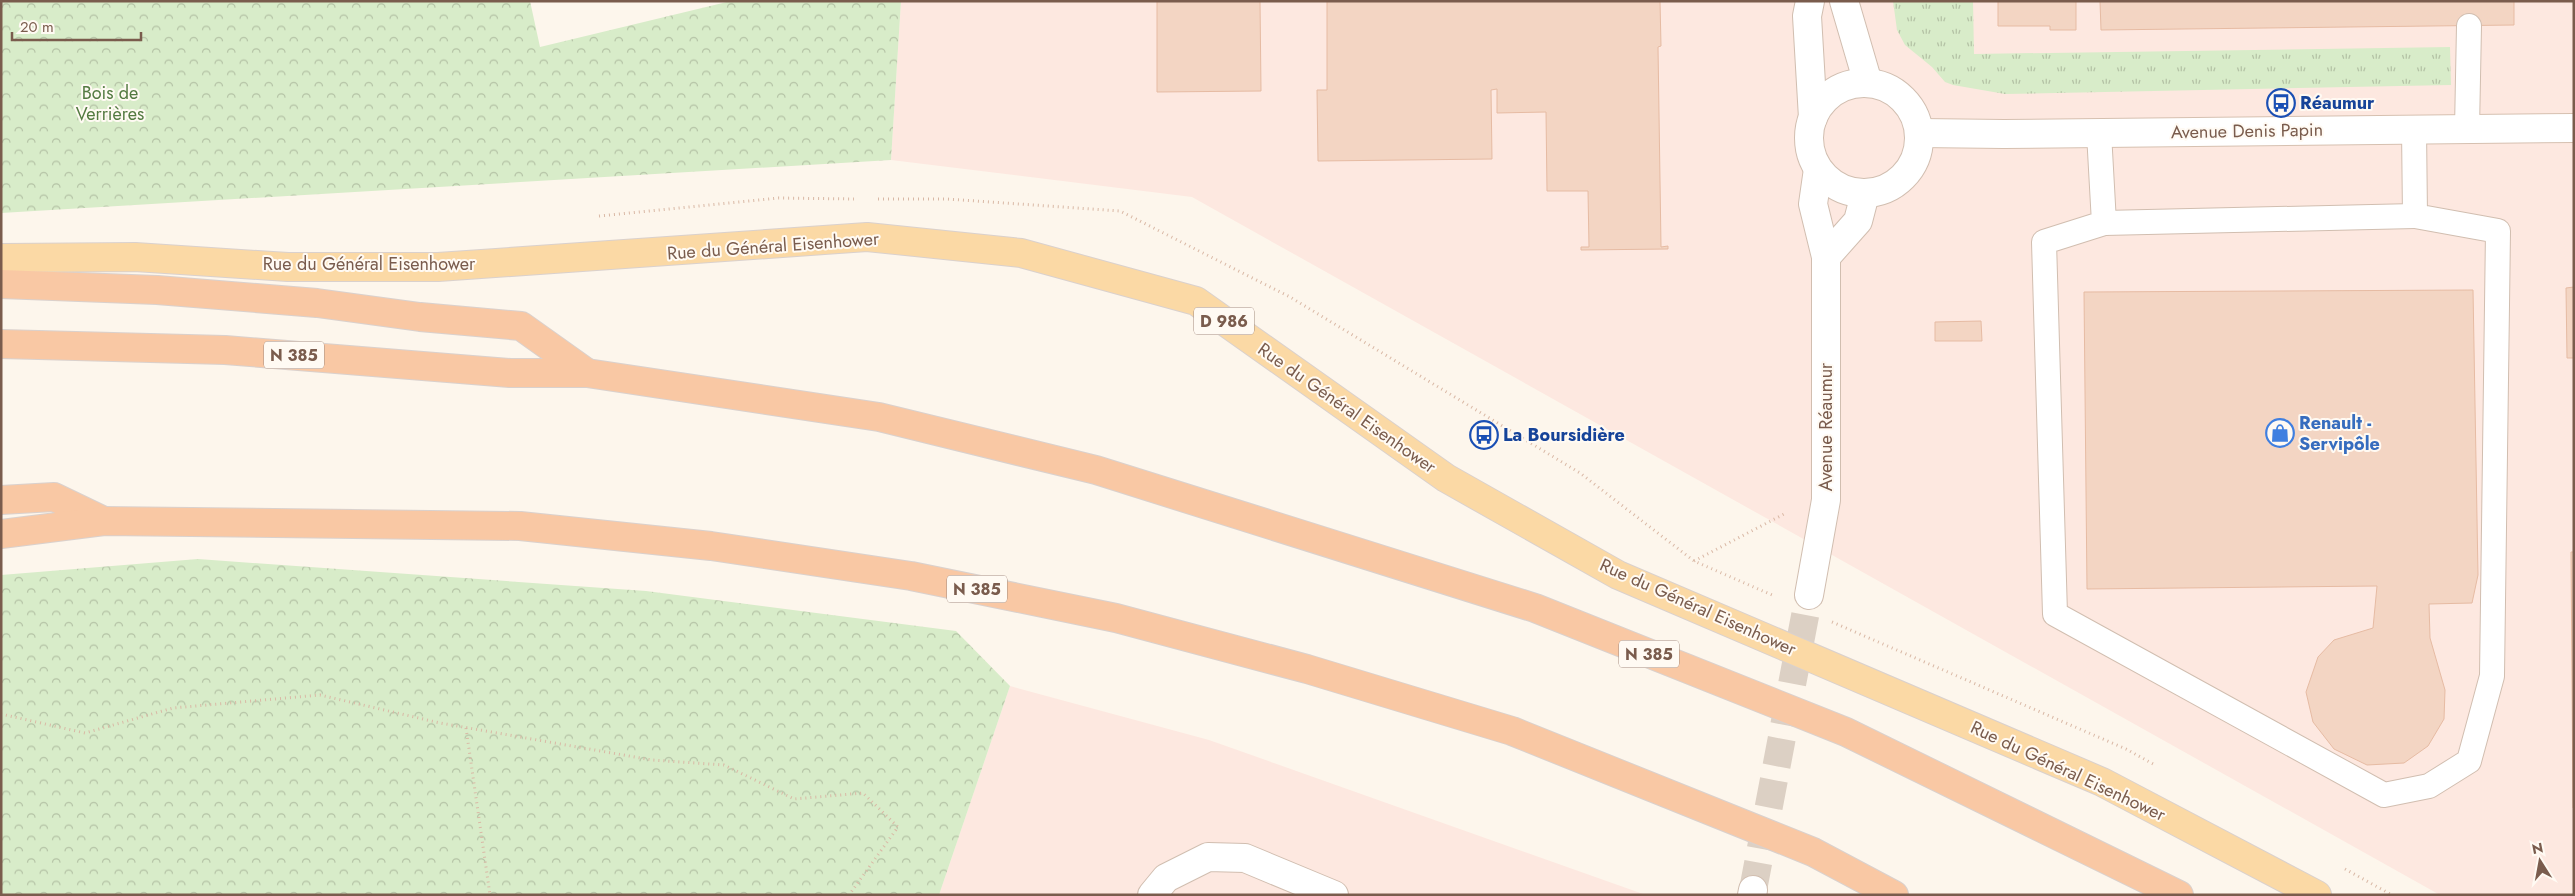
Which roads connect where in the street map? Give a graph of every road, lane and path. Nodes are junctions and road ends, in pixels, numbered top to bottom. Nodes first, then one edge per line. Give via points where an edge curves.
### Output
1 (1810, 1) edge
2 (1844, 1) edge
3 (2469, 26) dead end
4 (1868, 83) junction
5 (1813, 118) junction
6 (2467, 128) junction
7 (2574, 128) edge
8 (2414, 129) junction
9 (1920, 133) junction
10 (2100, 133) junction
11 (1818, 169) junction
12 (1865, 194) junction
13 (2415, 216) junction
14 (2104, 223) junction
15 (1826, 257) junction
16 (1, 258) edge
17 (1, 284) edge
18 (1, 344) edge
19 (587, 373) junction
20 (1, 500) edge
21 (1786, 513) dead end
22 (104, 522) junction
23 (1, 534) edge
24 (1694, 562) dead end
25 (1809, 595) tunnel mouth
26 (1, 714) edge
27 (466, 728) junction
28 (490, 895) edge
29 (849, 895) edge
30 (1152, 895) edge
31 (1334, 895) edge
32 (1894, 895) edge
33 (2179, 895) edge
34 (2317, 895) edge

1 - 5 street via 1807,16
2 - 4 street
3 - 6 lane
4 - 5 street via 1851,85 1835,92 1822,103
4 - 9 street via 1883,86 1908,104
5 - 11 street via 1810,152
6 - 7 street, Avenue Denis Papin
6 - 8 street, Avenue Denis Papin
8 - 10 street, Avenue Denis Papin
8 - 13 lane
9 - 10 street, Avenue Denis Papin
9 - 12 street via 1919,151 1899,182 1883,191
10 - 14 lane
11 - 12 street via 1830,182 1846,191
11 - 15 street, Avenue Réaumur via 1813,204
12 - 15 street via 1858,221
13 - 14 lane
13 - 14 lane via 2498,231 2492,676 2469,761 2429,786 2384,795 2055,614 2044,242
15 - 25 street, Avenue Réaumur via 1826,500
16 - 34 main road, Rue du Général Eisenhower / D 986 via 134,257 288,267 438,267 867,237 1030,255 1196,301 1446,478 1618,575 2102,782
17 - 19 highway via 157,290 317,303 522,326
18 - 19 highway, N 385 via 225,350 510,373
19 - 33 highway, N 385 via 880,417 1096,470 1535,608 1846,732
20 - 22 highway via 54,497
21 - 24 path
22 - 23 highway, N 385
22 - 32 highway, N 385 via 520,526 711,546 911,576 1107,616 1307,669 1512,731 1813,852
26 - 27 path via 85,732 174,708 320,695
27 - 28 path
27 - 29 path via 652,760 724,765 794,799 863,793 898,827
30 - 31 street via 1166,878 1208,857 1245,858

